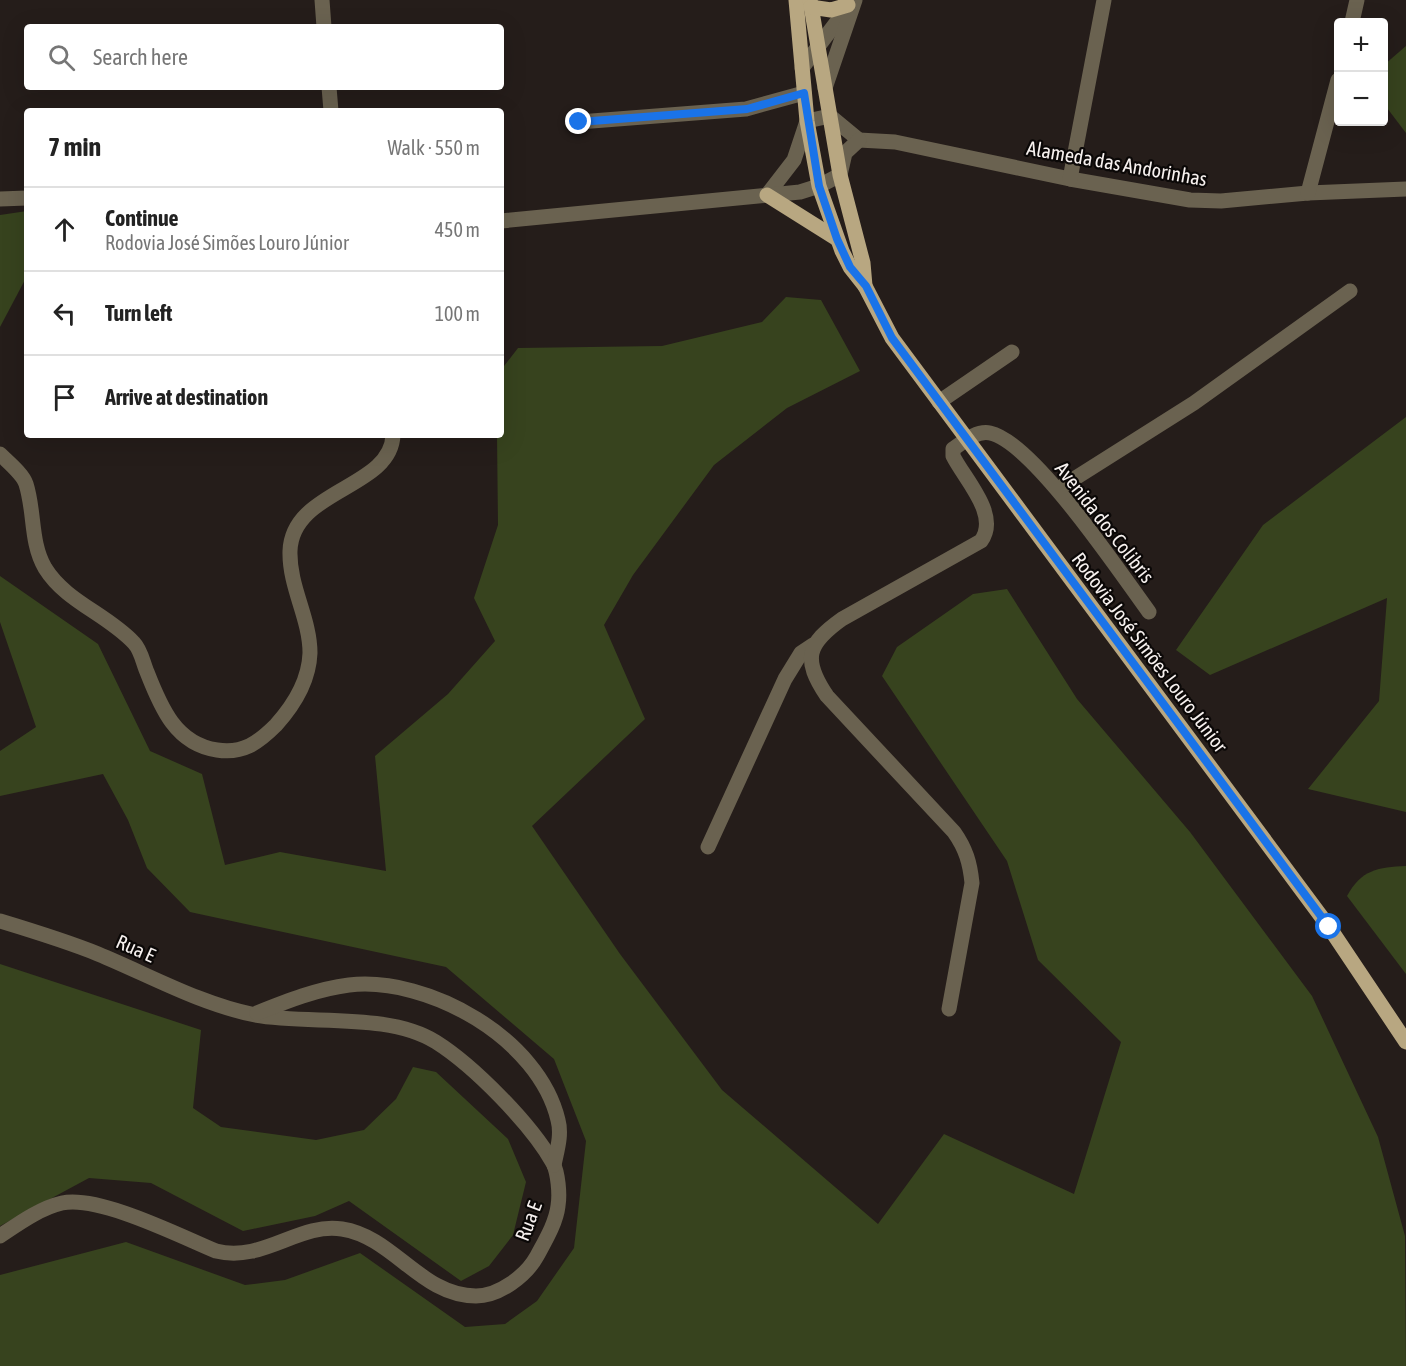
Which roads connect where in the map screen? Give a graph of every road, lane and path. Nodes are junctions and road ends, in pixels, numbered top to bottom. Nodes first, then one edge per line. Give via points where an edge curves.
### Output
1 (322, 0) edge
2 (796, 0) edge
3 (1104, 0) edge
4 (1357, 0) edge
5 (853, 2) edge
6 (811, 3) edge
7 (1353, 18) edge
8 (324, 24) edge
9 (818, 50) junction
10 (802, 68) junction
11 (825, 88) junction
12 (329, 90) edge
13 (804, 93) junction
14 (1334, 95) edge
15 (331, 108) edge
16 (830, 116) junction
17 (807, 121) junction
18 (579, 122) dead end
19 (859, 140) junction
20 (840, 175) junction
21 (1070, 179) junction
22 (819, 186) junction
23 (1406, 189) edge
24 (1308, 193) junction
25 (767, 195) junction
26 (24, 198) edge
27 (0, 199) edge
28 (504, 222) edge
29 (837, 239) junction
30 (866, 286) junction
31 (1350, 291) dead end
32 (1012, 352) dead end
33 (939, 402) junction
34 (392, 438) edge
35 (966, 440) junction
36 (0, 454) edge
37 (1058, 489) junction
38 (1149, 612) dead end
39 (813, 645) junction
40 (708, 847) dead end
41 (0, 921) edge
42 (949, 1009) dead end
43 (254, 1015) junction
44 (1406, 1042) edge
45 (554, 1165) junction
46 (0, 1236) edge

1 - 8 street
2 - 10 main road, Rodovia José Simões Louro Júnior
3 - 21 street
4 - 7 street
5 - 6 main road via 831,10
5 - 9 street
5 - 11 street
6 - 9 main road, Rodovia José Simões Louro Júnior
9 - 10 street
9 - 11 main road, Rodovia José Simões Louro Júnior
10 - 13 main road, Rodovia José Simões Louro Júnior
11 - 16 main road, Rodovia José Simões Louro Júnior
12 - 15 street
13 - 17 main road, Rodovia José Simões Louro Júnior
13 - 18 street via 747,109
14 - 24 street
16 - 17 street
16 - 19 street
16 - 20 main road, Rodovia José Simões Louro Júnior
17 - 22 main road, Rodovia José Simões Louro Júnior
17 - 25 street via 794,160
19 - 20 street via 845,153
19 - 21 street, Alameda das Andorinhas via 895,142
20 - 22 street
20 - 30 main road, Rodovia José Simões Louro Júnior
21 - 24 street, Alameda das Andorinhas via 1200,200
22 - 25 street
22 - 29 main road, Rodovia José Simões Louro Júnior
23 - 24 street, Alameda das Andorinhas
25 - 28 street
25 - 29 main road
26 - 27 street
29 - 30 main road, Rodovia José Simões Louro Júnior via 850,267
30 - 33 main road, Rodovia José Simões Louro Júnior via 892,338
31 - 37 street via 1194,403
32 - 33 street
33 - 35 main road, Rodovia José Simões Louro Júnior
34 - 36 street via 386,456 373,470 306,514 295,529 290,550 293,576 307,624 310,654 303,687 285,716 259,743 234,753 202,748 179,734 164,711 136,645 57,585 36,549 26,482
35 - 37 street, Avenida dos Colibris via 990,433 1010,444
35 - 39 street via 953,449 953,456 988,519 988,532 981,541 842,619
35 - 44 main road, Rodovia José Simões Louro Júnior via 1329,927
37 - 38 street, Avenida dos Colibris
39 - 40 street via 801,653 785,679
39 - 42 street via 814,677 827,696 965,848 972,883
41 - 43 street, Rua E via 97,953 200,997
43 - 45 street, Rua E via 381,1025 434,1041 456,1056 518,1117
43 - 45 street via 299,996 350,985 387,987 452,1006 484,1022 538,1074 559,1121
45 - 46 street, Rua E via 558,1206 534,1262 499,1291 478,1296 454,1293 431,1284 387,1251 343,1229 313,1232 263,1250 232,1255 109,1208 80,1202 62,1203 45,1210

